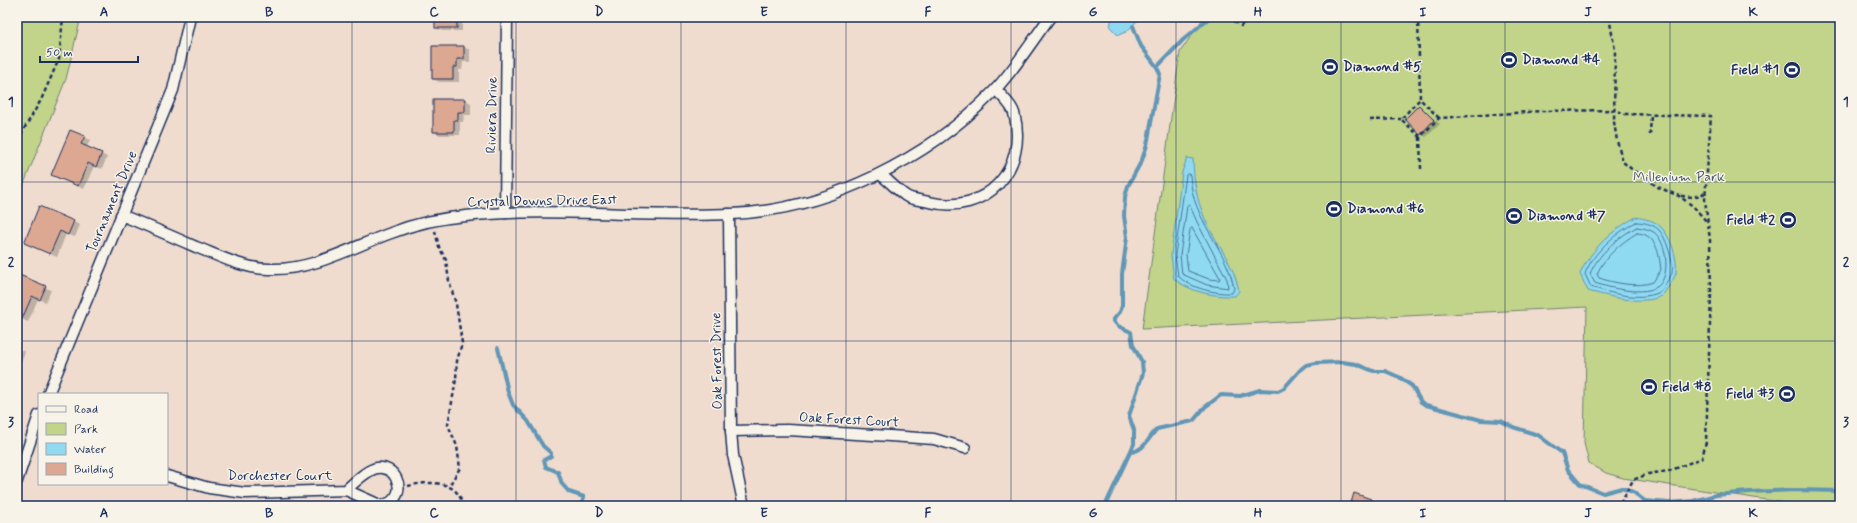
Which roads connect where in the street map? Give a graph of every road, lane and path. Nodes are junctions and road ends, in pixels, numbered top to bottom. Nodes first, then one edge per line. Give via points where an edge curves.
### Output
1 (63, 17) edge
2 (190, 17) edge
3 (508, 17) edge
4 (1050, 17) edge
5 (1229, 17) edge
6 (1248, 17) edge
7 (1418, 17) edge
8 (1609, 17) edge
9 (996, 89) junction
10 (1420, 99) junction
11 (1615, 110) junction
12 (1651, 114) junction
13 (1439, 118) junction
14 (1401, 119) junction
15 (1370, 120) dead end
16 (1650, 135) dead end
17 (1420, 137) junction
18 (17, 141) edge
19 (1421, 169) dead end
20 (880, 174) junction
21 (1706, 193) junction
22 (1679, 196) junction
23 (505, 213) junction
24 (729, 214) junction
25 (121, 215) junction
26 (433, 222) junction
27 (1708, 222) junction
28 (48, 393) edge
29 (37, 427) edge
30 (731, 432) junction
31 (965, 448) dead end
32 (168, 476) edge
33 (17, 481) edge
34 (449, 486) junction
35 (399, 488) junction
36 (346, 490) junction
37 (463, 506) edge
38 (744, 506) edge
39 (1619, 506) edge

1 - 18 path via 59,59 41,100
2 - 25 street, Tournament Drive via 173,90
3 - 23 street, Riviera Drive
4 - 9 street, Crystal Downs Drive East
5 - 6 path via 1241,26
7 - 10 path
8 - 11 path via 1616,50
9 - 20 street, Crystal Downs Drive East via 943,134 914,155
9 - 20 street via 1014,112 1018,146 1008,174 990,192 966,204 939,204 907,196
10 - 13 path
10 - 14 path
11 - 12 path via 1625,114
11 - 13 path via 1542,111
11 - 22 path via 1617,141 1623,162 1658,187
12 - 16 path
12 - 21 path via 1711,116
13 - 17 path
14 - 15 path
14 - 17 path
17 - 19 path
20 - 24 street, Crystal Downs Drive East via 837,192 792,205
21 - 22 path via 1693,197
21 - 27 path
22 - 27 path
23 - 24 street, Crystal Downs Drive East
23 - 26 street, Crystal Downs Drive East via 463,216
24 - 30 street, Oak Forest Drive
25 - 26 street, Crystal Downs Drive East via 228,260 249,267 269,269 300,267 393,232
25 - 28 street, Tournament Drive
26 - 34 path via 439,247 446,260 462,343 448,425 457,446 460,468
27 - 39 path via 1711,293 1706,442 1702,458 1669,471 1648,474 1633,480
29 - 33 street
30 - 31 street, Oak Forest Court via 788,430 934,439
30 - 38 street, Oak Forest Drive via 733,455
32 - 36 street, Dorchester Court via 209,488 245,492
34 - 35 path via 431,482
34 - 37 path via 462,499
35 - 36 street, Dorchester Court via 393,500 382,506
35 - 36 street, Dorchester Court via 397,478 389,470 377,468

